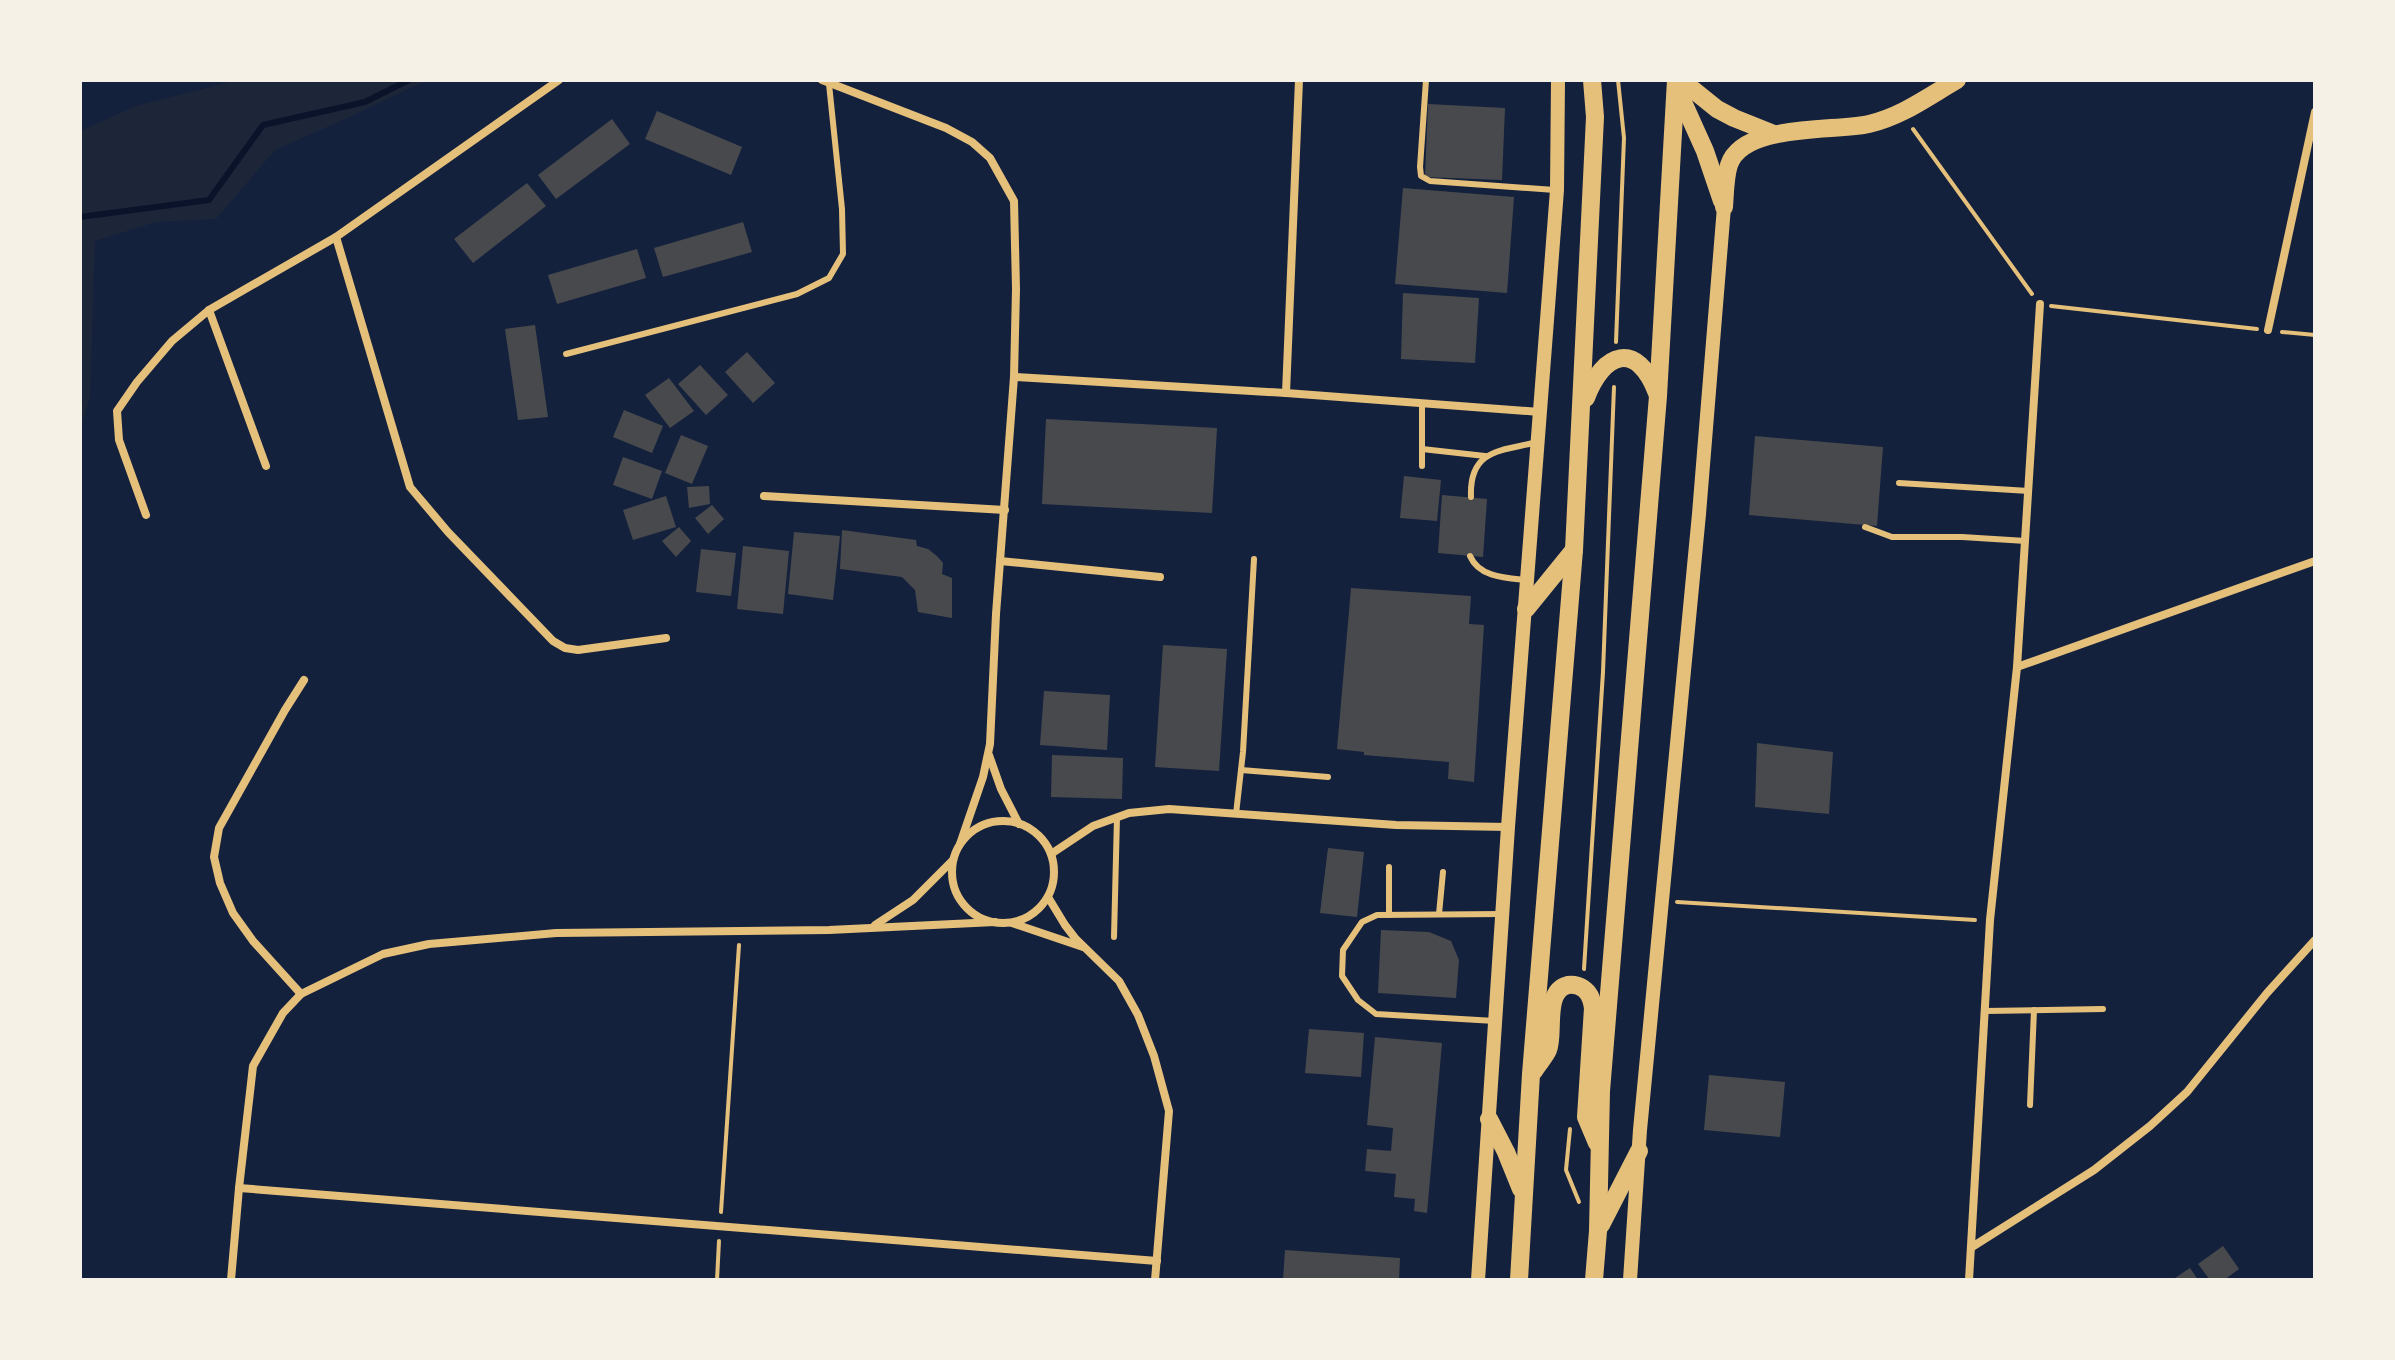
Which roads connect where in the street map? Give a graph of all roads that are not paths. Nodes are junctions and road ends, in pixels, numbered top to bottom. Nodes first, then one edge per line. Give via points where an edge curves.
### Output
1 (559, 80) edge
2 (1299, 80) edge
3 (1426, 80) edge
4 (1558, 80) edge
5 (1592, 80) edge
6 (1957, 80) edge
7 (826, 82) edge
8 (1678, 82) edge
9 (2315, 112) edge
10 (1774, 134) junction
11 (1557, 190) junction
12 (1724, 207) junction
13 (336, 237) junction
14 (2040, 304) road end
15 (209, 310) junction
16 (2268, 330) road end
17 (566, 354) dead end
18 (1014, 377) junction
19 (1286, 393) junction
20 (1658, 396) junction
21 (1422, 403) junction
22 (1540, 412) junction
23 (1580, 412) junction
24 (1538, 442) junction
25 (1422, 449) junction
26 (1485, 456) junction
27 (266, 466) dead end
28 (1422, 466) dead end
29 (1899, 483) dead end
30 (2029, 491) junction
31 (764, 496) dead end
32 (1471, 497) dead end
33 (1005, 510) junction
34 (146, 515) dead end
35 (1865, 527) dead end
36 (2026, 541) junction
37 (1574, 550) junction
38 (1470, 556) dead end
39 (1254, 559) dead end
40 (1000, 561) junction
41 (2315, 561) edge
42 (1160, 577) dead end
43 (1528, 580) junction
44 (1526, 609) junction
45 (666, 638) dead end
46 (2017, 667) junction
47 (304, 680) dead end
48 (989, 755) junction
49 (1241, 770) junction
50 (1328, 777) dead end
51 (1236, 814) junction
52 (1117, 817) junction
53 (1019, 824) junction
54 (1508, 827) junction
55 (960, 844) junction
56 (1051, 854) junction
57 (953, 859) junction
58 (1389, 867) dead end
59 (1443, 872) dead end
60 (1048, 897) junction
61 (1439, 914) junction
62 (1502, 914) junction
63 (1389, 915) junction
64 (995, 922) junction
65 (1010, 923) junction
66 (870, 928) junction
67 (1114, 937) dead end
68 (2315, 940) edge
69 (1087, 949) junction
70 (301, 994) junction
71 (2103, 1009) dead end
72 (2034, 1010) junction
73 (1985, 1011) junction
74 (1495, 1021) junction
75 (1531, 1074) junction
76 (2030, 1105) dead end
77 (1489, 1119) junction
78 (1599, 1150) junction
79 (1639, 1151) junction
80 (239, 1188) junction
81 (1524, 1204) junction
82 (1598, 1231) junction
83 (1972, 1247) junction
84 (1157, 1261) junction
85 (231, 1280) edge
86 (1155, 1280) edge
87 (1478, 1280) edge
88 (1519, 1280) edge
89 (1594, 1280) edge
90 (1630, 1280) edge
91 (1969, 1280) edge

1 - 13 street
2 - 19 street
3 - 11 lane via 1421,176 1430,181
4 - 11 street
5 - 23 main road via 1595,117
6 - 10 main road via 1872,124
7 - 17 lane via 843,254 829,278 797,294
7 - 18 street via 946,128 990,158 1014,201
8 - 10 main road via 1717,109
8 - 12 main road
8 - 20 main road
9 - 16 street
10 - 12 main road via 1738,150 1729,164
11 - 22 street
12 - 79 street
13 - 15 street
13 - 45 street via 410,487 553,641 578,650
14 - 30 street
15 - 27 street
15 - 34 street via 172,341 117,411 119,440
18 - 19 street
18 - 33 street
19 - 21 street
20 - 23 main road via 1640,363 1616,360 1595,377
20 - 78 main road
21 - 22 street
21 - 25 lane
22 - 24 street
23 - 37 main road
24 - 26 lane
24 - 43 street
25 - 26 lane
25 - 28 lane
26 - 32 lane via 1470,482
29 - 30 lane
30 - 36 street
31 - 33 street
33 - 40 street
35 - 36 lane via 1892,537
36 - 46 street
37 - 44 main road
37 - 75 main road
38 - 43 lane via 1482,571
39 - 49 lane
40 - 42 street
40 - 48 street
41 - 46 street
43 - 44 street
44 - 54 street
46 - 73 street
47 - 70 street via 219,828 214,857 233,913
48 - 53 street
48 - 55 street
49 - 50 lane
49 - 51 lane
51 - 52 street via 1169,809
51 - 54 street
52 - 56 street
52 - 67 lane
53 - 55 street via 986,824
53 - 56 street via 1033,830
54 - 62 street
55 - 57 street
56 - 60 street via 1055,869
57 - 64 street via 956,892 972,912
57 - 66 street via 913,900
58 - 63 lane
59 - 61 lane
60 - 65 street via 1026,918
60 - 69 street
61 - 62 lane
61 - 63 lane
62 - 74 street
63 - 74 lane via 1362,922 1343,950 1342,976 1358,1000 1376,1014
64 - 65 street
64 - 66 street
65 - 69 street
66 - 70 street via 556,933 429,944 383,954
68 - 83 street via 2178,1101 2094,1170
69 - 84 street via 1119,981 1138,1015 1169,1111
70 - 80 street via 283,1013 253,1066
71 - 72 lane
72 - 73 lane
72 - 76 lane
73 - 83 street
74 - 77 street
75 - 78 main road via 1549,1048 1556,996 1566,985 1583,988 1593,1008 1586,1117
75 - 81 main road
77 - 81 main road
77 - 87 street
78 - 82 main road
79 - 82 main road
79 - 90 street
80 - 84 street
80 - 85 street
81 - 88 main road
82 - 89 main road
83 - 91 street
84 - 86 street

